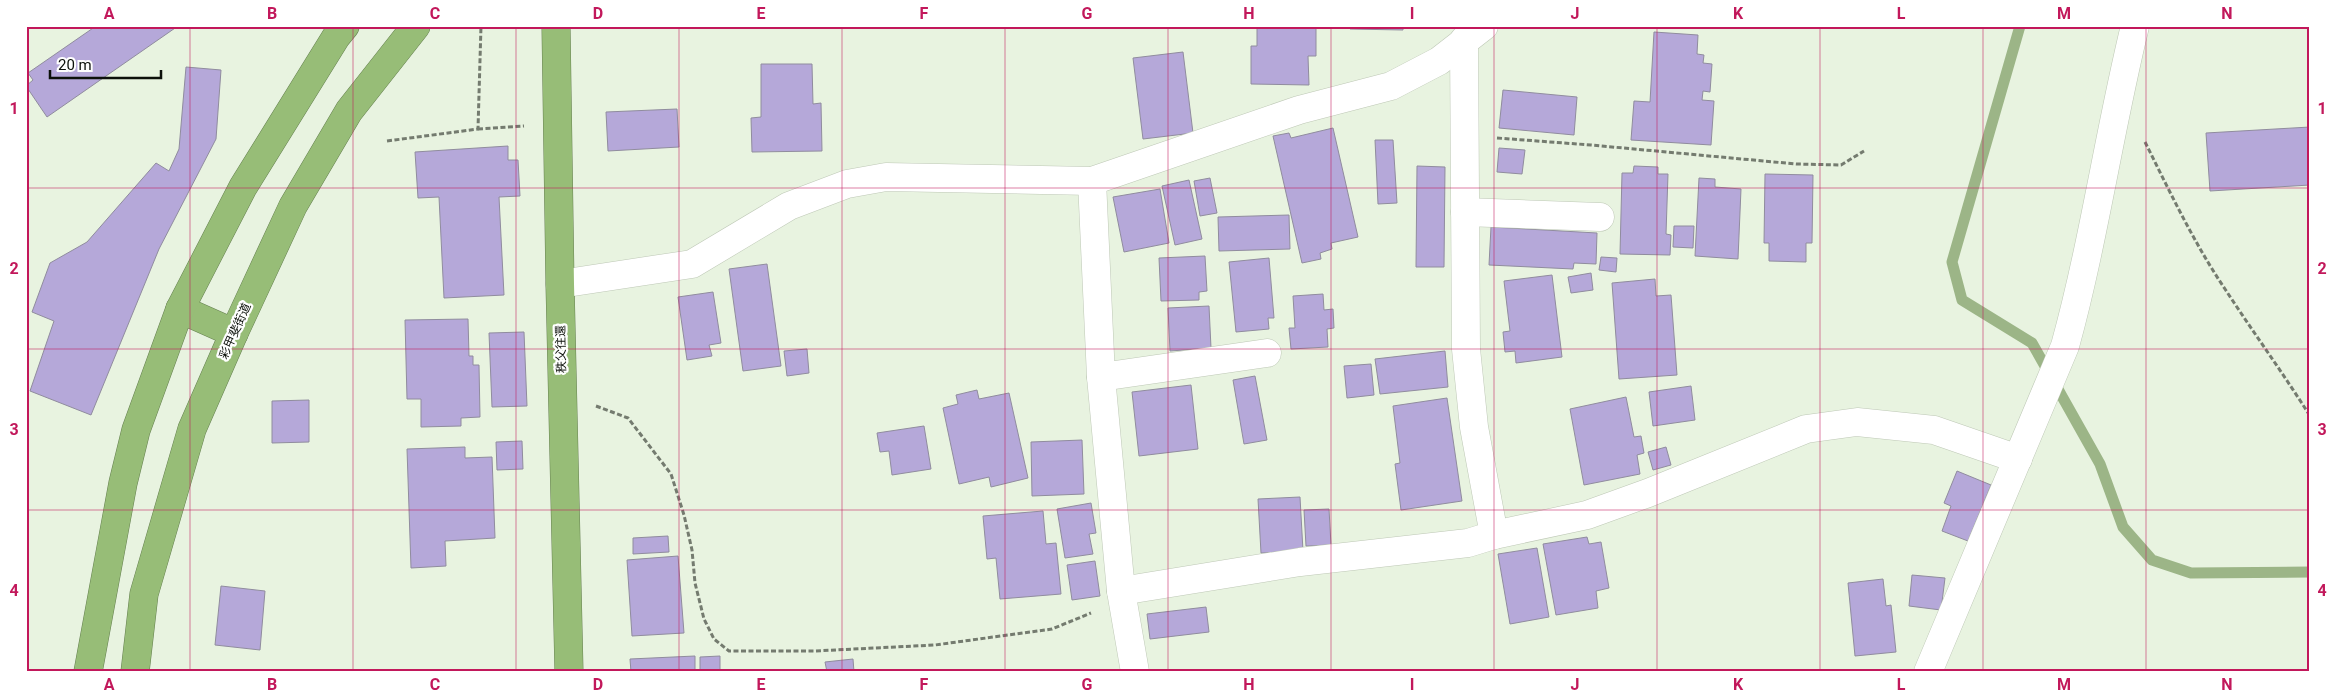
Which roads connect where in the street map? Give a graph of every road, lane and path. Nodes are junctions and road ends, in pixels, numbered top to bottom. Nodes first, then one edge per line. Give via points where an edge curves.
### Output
1 (345, 26) edge
2 (416, 26) edge
3 (481, 26) edge
4 (556, 26) edge
5 (2135, 26) edge
6 (1474, 33) edge
7 (527, 126) dead end
8 (478, 129) junction
9 (1464, 136) junction
10 (2144, 140) dead end
11 (387, 141) dead end
12 (1864, 151) dead end
13 (1092, 181) junction
14 (1465, 212) junction
15 (1600, 217) dead end
16 (560, 284) junction
17 (180, 309) junction
18 (234, 333) junction
19 (1267, 353) dead end
20 (1101, 377) junction
21 (591, 404) dead end
22 (2310, 416) edge
23 (2018, 459) junction
24 (1494, 534) junction
25 (1122, 596) junction
26 (88, 672) edge
27 (135, 672) edge
28 (569, 672) edge
29 (1135, 672) edge
30 (1928, 672) edge

1 - 17 highway via 243,186
2 - 18 highway, 彩甲斐街道 via 349,110 293,206
3 - 8 path
4 - 16 highway, 秩父往還
5 - 23 street via 2075,312 2065,346
6 - 9 street
6 - 13 street via 1439,61 1391,86 1299,110
7 - 8 path
8 - 11 path
9 - 12 path via 1796,164 1841,165
9 - 14 street
10 - 22 path via 2185,223
13 - 16 street via 886,177 846,184 789,206 692,264
13 - 20 street
14 - 15 street
14 - 24 street via 1466,349 1474,427
16 - 28 highway, 秩父往還
17 - 18 highway
17 - 26 highway via 136,430
18 - 27 highway, 彩甲斐街道 via 189,438 144,594
19 - 20 street
20 - 25 street
21 - 25 path via 628,418 671,474 692,550 695,583 704,619 714,640 729,651 814,651 962,641 1052,629
23 - 24 street via 1934,430 1857,422 1806,429 1587,515
23 - 30 street
24 - 25 street via 1468,543 1300,562
25 - 29 street

